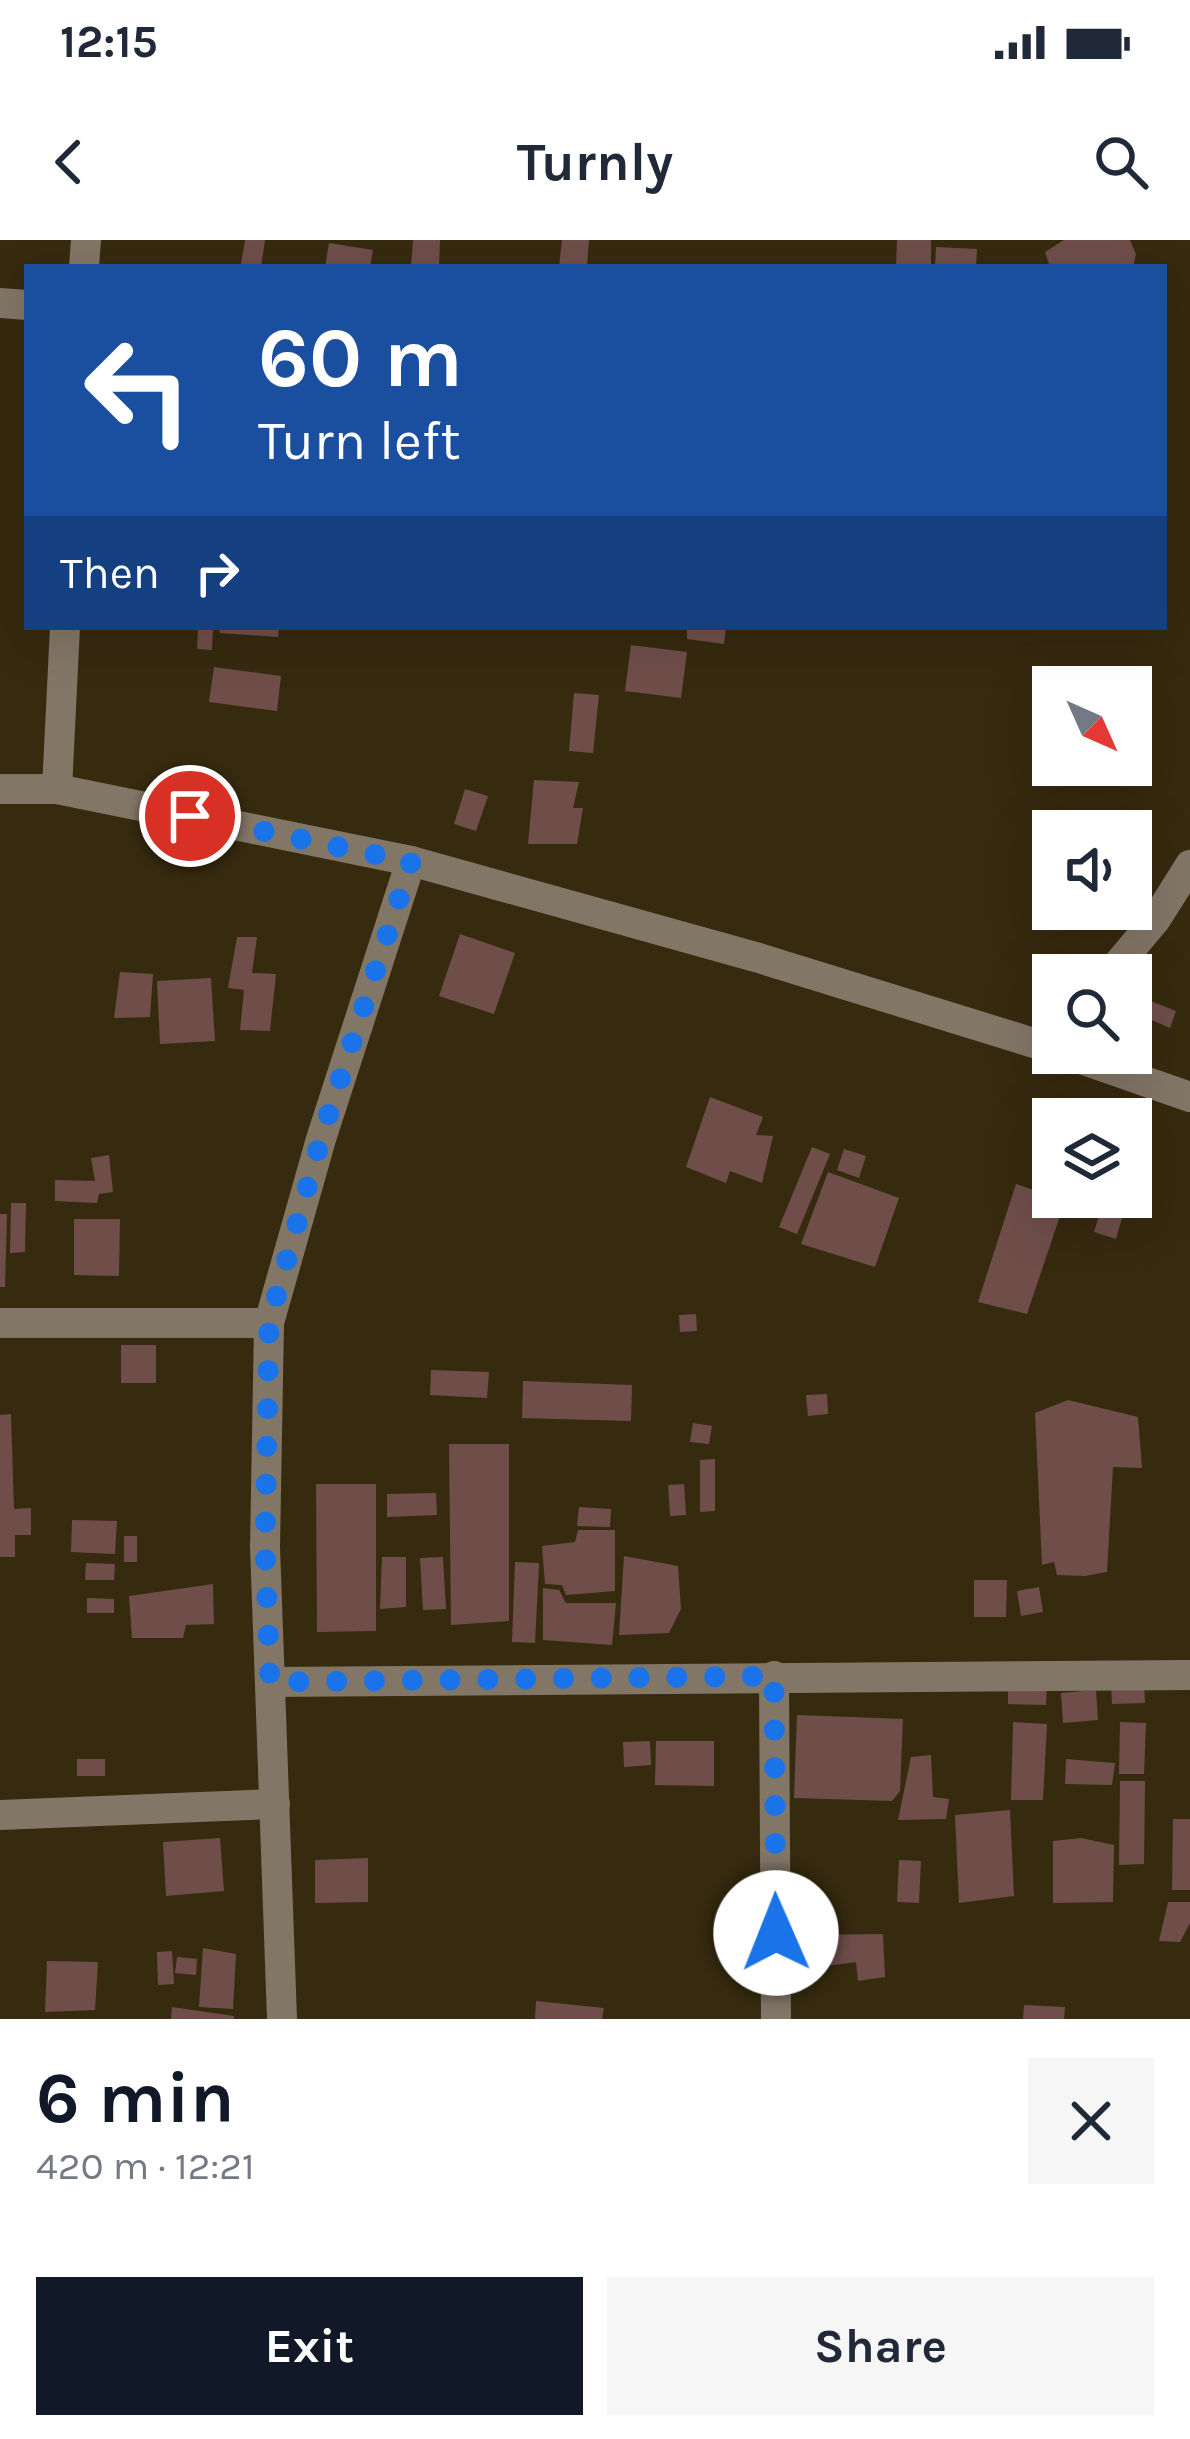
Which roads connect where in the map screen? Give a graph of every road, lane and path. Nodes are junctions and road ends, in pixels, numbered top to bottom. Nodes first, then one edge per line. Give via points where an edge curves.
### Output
1 (65, 630) edge
2 (0, 789) edge
3 (57, 789) junction
4 (411, 862) junction
5 (1190, 865) edge
6 (1127, 954) edge
7 (1032, 1041) edge
8 (1126, 1074) edge
9 (1190, 1097) edge
10 (269, 1323) junction
11 (0, 1324) edge
12 (1190, 1675) edge
13 (774, 1676) junction
14 (270, 1682) junction
15 (275, 1804) junction
16 (0, 1816) edge
17 (282, 2019) edge
18 (776, 2019) edge

1 - 3 street
2 - 3 street
3 - 4 street
4 - 7 street
4 - 10 street
5 - 6 street
8 - 9 street
10 - 11 street
10 - 14 street
12 - 13 street
13 - 14 street
13 - 18 street
14 - 15 street
15 - 16 street
15 - 17 street

